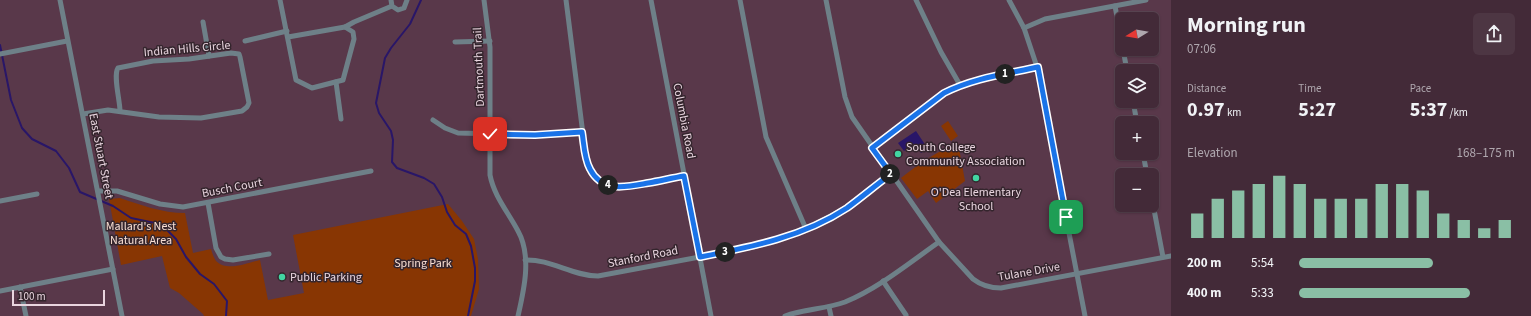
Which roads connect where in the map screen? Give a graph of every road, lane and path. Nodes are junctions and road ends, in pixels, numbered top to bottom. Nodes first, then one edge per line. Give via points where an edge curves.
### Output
1 (60, 0) edge
2 (280, 0) edge
3 (407, 0) edge
4 (484, 0) edge
5 (566, 0) edge
6 (651, 0) edge
7 (740, 0) edge
8 (826, 0) edge
9 (916, 0) edge
10 (1009, 0) edge
11 (1146, 0) edge
12 (391, 3) edge
13 (1115, 6) junction
14 (1116, 12) edge
15 (203, 22) dead end
16 (346, 27) junction
17 (1024, 28) junction
18 (286, 31) junction
19 (288, 38) junction
20 (67, 41) junction
21 (245, 41) dead end
22 (490, 41) junction
23 (455, 42) dead end
24 (0, 54) edge
25 (210, 56) junction
26 (1038, 67) junction
27 (336, 82) junction
28 (960, 85) junction
29 (120, 111) junction
30 (83, 114) junction
31 (341, 119) dead end
32 (434, 120) dead end
33 (582, 132) junction
34 (490, 134) junction
35 (872, 148) junction
36 (371, 171) dead end
37 (891, 174) junction
38 (684, 176) junction
39 (98, 192) junction
40 (37, 194) dead end
41 (0, 201) edge
42 (208, 203) junction
43 (1155, 212) edge
44 (806, 229) junction
45 (939, 242) junction
46 (269, 254) dead end
47 (1171, 256) edge
48 (700, 257) junction
49 (1164, 257) junction
50 (525, 260) junction
51 (113, 269) junction
52 (1077, 274) junction
53 (883, 281) junction
54 (20, 287) junction
55 (0, 290) edge
56 (829, 307) junction
57 (906, 314) dead end
58 (26, 316) edge
59 (122, 316) edge
60 (518, 316) edge
61 (711, 316) edge
62 (785, 316) edge
63 (831, 316) edge
64 (1085, 316) edge

1 - 20 street, East Stuart Street
2 - 18 street
3 - 12 street via 406,6 401,10 396,10
4 - 22 street, Dartmouth Trail
5 - 33 street
6 - 38 street, Columbia Road
7 - 44 street via 766,137
8 - 35 street, Tulane Drive via 848,107
9 - 28 street
10 - 17 street
11 - 13 street
12 - 16 street
13 - 14 street
13 - 17 street via 1045,19
15 - 25 street
16 - 19 street
16 - 27 street via 353,32 354,39 343,80
17 - 26 street
18 - 19 street
18 - 21 street
19 - 27 street via 296,80 312,88
20 - 24 street
20 - 30 street, East Stuart Street
22 - 23 street
22 - 34 street, Dartmouth Trail
25 - 29 street, Indian Hills Circle via 153,60 118,68 116,75
25 - 29 street, Indian Hills Circle via 231,52 239,54 249,103 242,111 184,119 159,118
26 - 28 street
26 - 52 street
27 - 31 street
28 - 35 street via 944,93
29 - 30 street, Indian Hills Circle
30 - 39 street, East Stuart Street
32 - 34 street via 444,128 458,133
33 - 34 street
33 - 38 street via 590,170 604,184 624,187
34 - 50 street, Dartmouth Trail via 489,168 492,184 519,232
35 - 37 street, Tulane Drive
36 - 42 street, Busch Court
37 - 44 street, Stanford Road via 846,208
37 - 45 street, Tulane Drive
38 - 48 street, Columbia Road
39 - 42 street, Busch Court via 117,191 175,206
39 - 51 street, East Stuart Street
40 - 41 street
42 - 46 street via 216,248 221,257 233,260
43 - 49 street
44 - 48 street, Stanford Road via 753,247
45 - 52 street, Tulane Drive via 973,279 992,288
45 - 53 street
47 - 49 street, Tulane Drive
48 - 50 street, Stanford Road via 594,276 543,261
48 - 61 street, Columbia Road
49 - 52 street, Tulane Drive
50 - 60 street, Dartmouth Trail
51 - 54 street
51 - 59 street, East Stuart Street
52 - 64 street
53 - 56 street via 854,298
53 - 57 street
54 - 55 street
54 - 58 street
56 - 62 street
56 - 63 street

